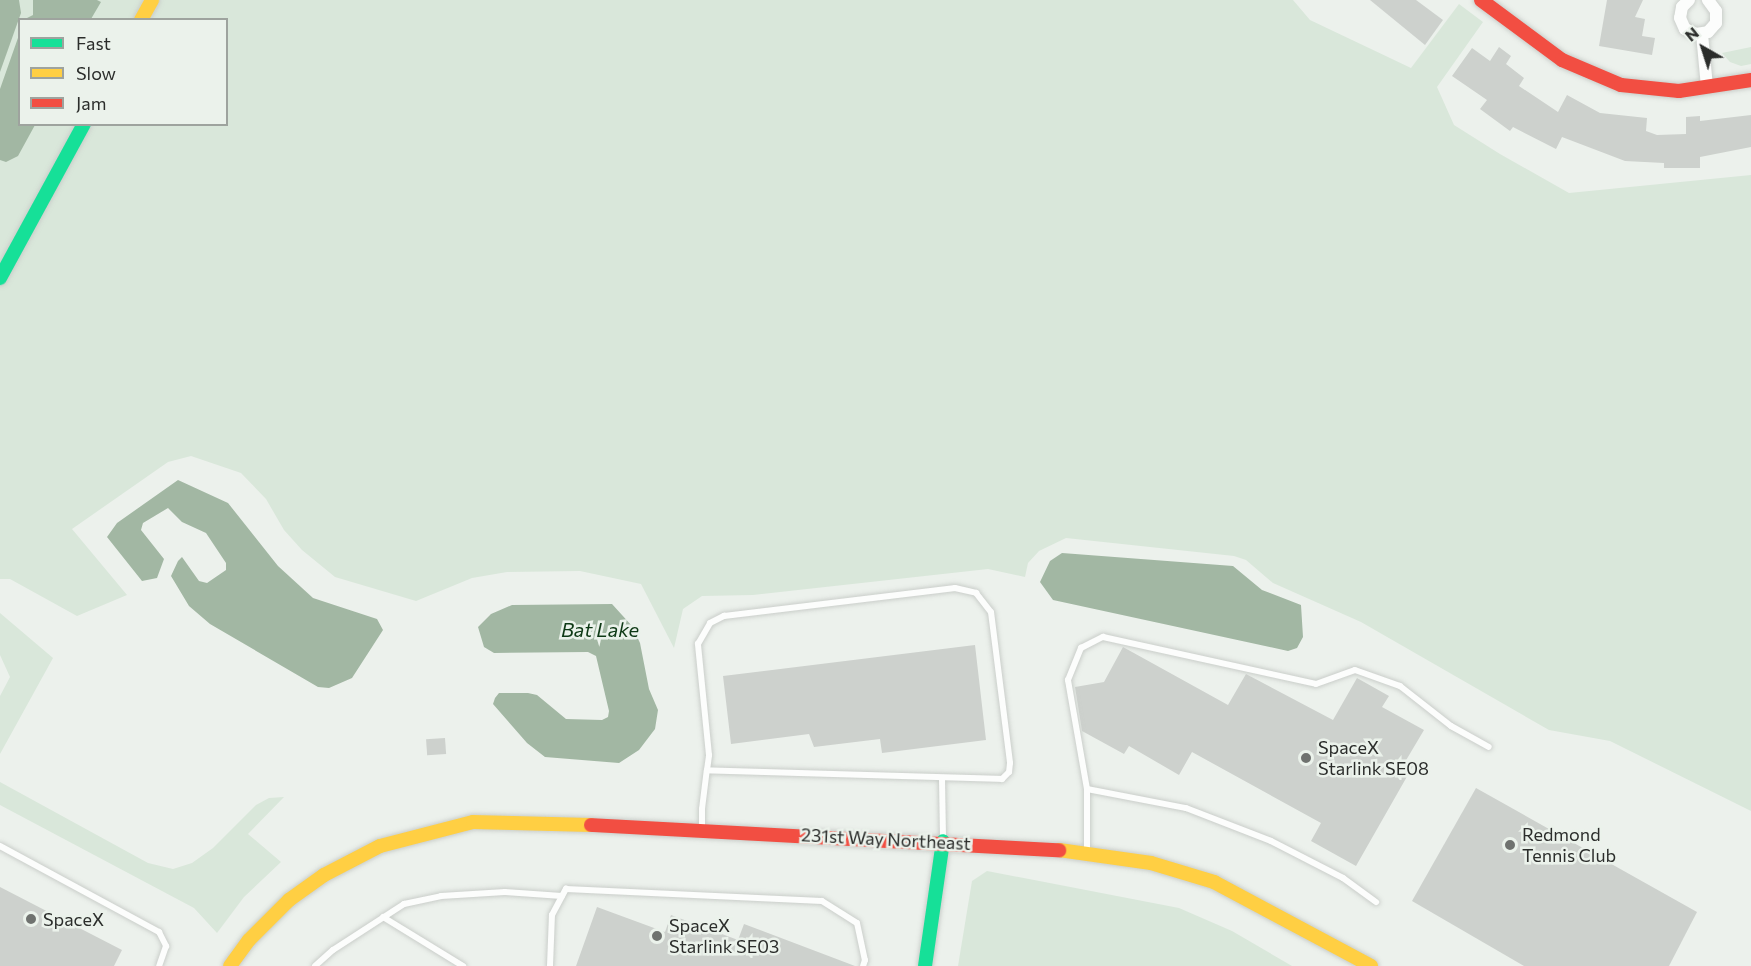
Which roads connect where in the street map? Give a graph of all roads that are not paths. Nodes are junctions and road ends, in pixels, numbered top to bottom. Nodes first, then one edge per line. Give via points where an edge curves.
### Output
1 (152, 0) edge
2 (1482, 0) edge
3 (1689, 0) edge
4 (1708, 0) edge
5 (142, 18) edge
6 (1702, 34) junction
7 (1751, 80) edge
8 (1707, 87) junction
9 (83, 126) edge
10 (0, 278) edge
11 (1489, 747) dead end
12 (707, 770) junction
13 (942, 779) junction
14 (1087, 789) junction
15 (702, 829) junction
16 (943, 841) junction
17 (0, 846) edge
18 (1087, 852) junction
19 (562, 896) junction
20 (1376, 902) dead end
21 (383, 917) junction
22 (159, 966) edge
23 (230, 966) edge
24 (315, 966) edge
25 (464, 966) edge
26 (549, 966) edge
27 (863, 966) edge
28 (926, 966) edge
29 (1371, 966) edge

1 - 5 street
2 - 8 street via 1562,60 1593,76 1651,91
3 - 6 street via 1680,12 1682,24 1690,33
4 - 6 street via 1717,17 1713,28
6 - 8 street
7 - 8 street
9 - 10 street
11 - 14 lane via 1451,726 1400,686 1355,670 1316,684 1103,638 1081,648 1068,680
12 - 13 lane
12 - 13 lane via 708,736 698,644 710,623 724,616 966,588 976,593 991,612 1009,772 1002,779
12 - 15 lane
13 - 16 lane
14 - 18 lane
14 - 20 lane via 1186,808 1271,841 1343,878
15 - 16 street, 231st Way Northeast
15 - 23 street, 231st Way Northeast via 579,822 473,822 380,846 324,875 289,900 249,940
16 - 18 street, 231st Way Northeast
16 - 28 street
17 - 22 lane via 159,932 166,946
18 - 29 street, 231st Way Northeast via 1151,863 1214,882
19 - 21 lane via 505,892 441,896 404,904
19 - 26 lane via 552,915
19 - 27 lane via 566,889 822,901 857,923
21 - 24 lane
21 - 25 lane

